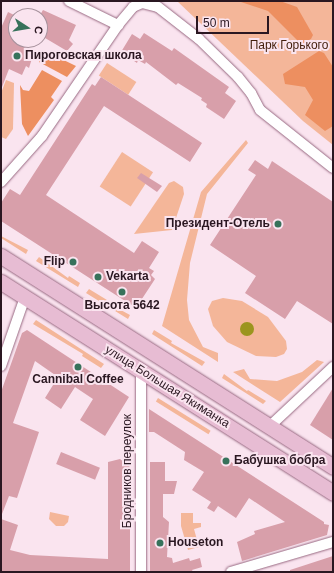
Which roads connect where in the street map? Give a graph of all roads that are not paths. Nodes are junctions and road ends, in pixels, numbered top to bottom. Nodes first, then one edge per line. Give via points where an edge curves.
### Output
1 (69, 1) edge
2 (118, 25) junction
3 (333, 168) edge
4 (1, 182) edge
5 (1, 256) edge
6 (1, 282) edge
7 (25, 297) junction
8 (1, 366) edge
9 (333, 367) edge
10 (141, 371) junction
11 (269, 427) junction
12 (333, 467) edge
13 (333, 493) edge
14 (333, 542) edge
15 (141, 572) edge
16 (231, 572) edge

1 - 2 street
2 - 3 street via 133,7 147,3 158,7 200,40 238,77 260,110
2 - 4 street via 42,136
5 - 11 main road, улица Большая Якиманка
6 - 7 main road, улица Большая Якиманка
7 - 8 street
7 - 10 main road, улица Большая Якиманка
9 - 11 street
10 - 13 main road, улица Большая Якиманка
10 - 15 street, Бродников переулок
11 - 12 main road, улица Большая Якиманка
14 - 16 street

